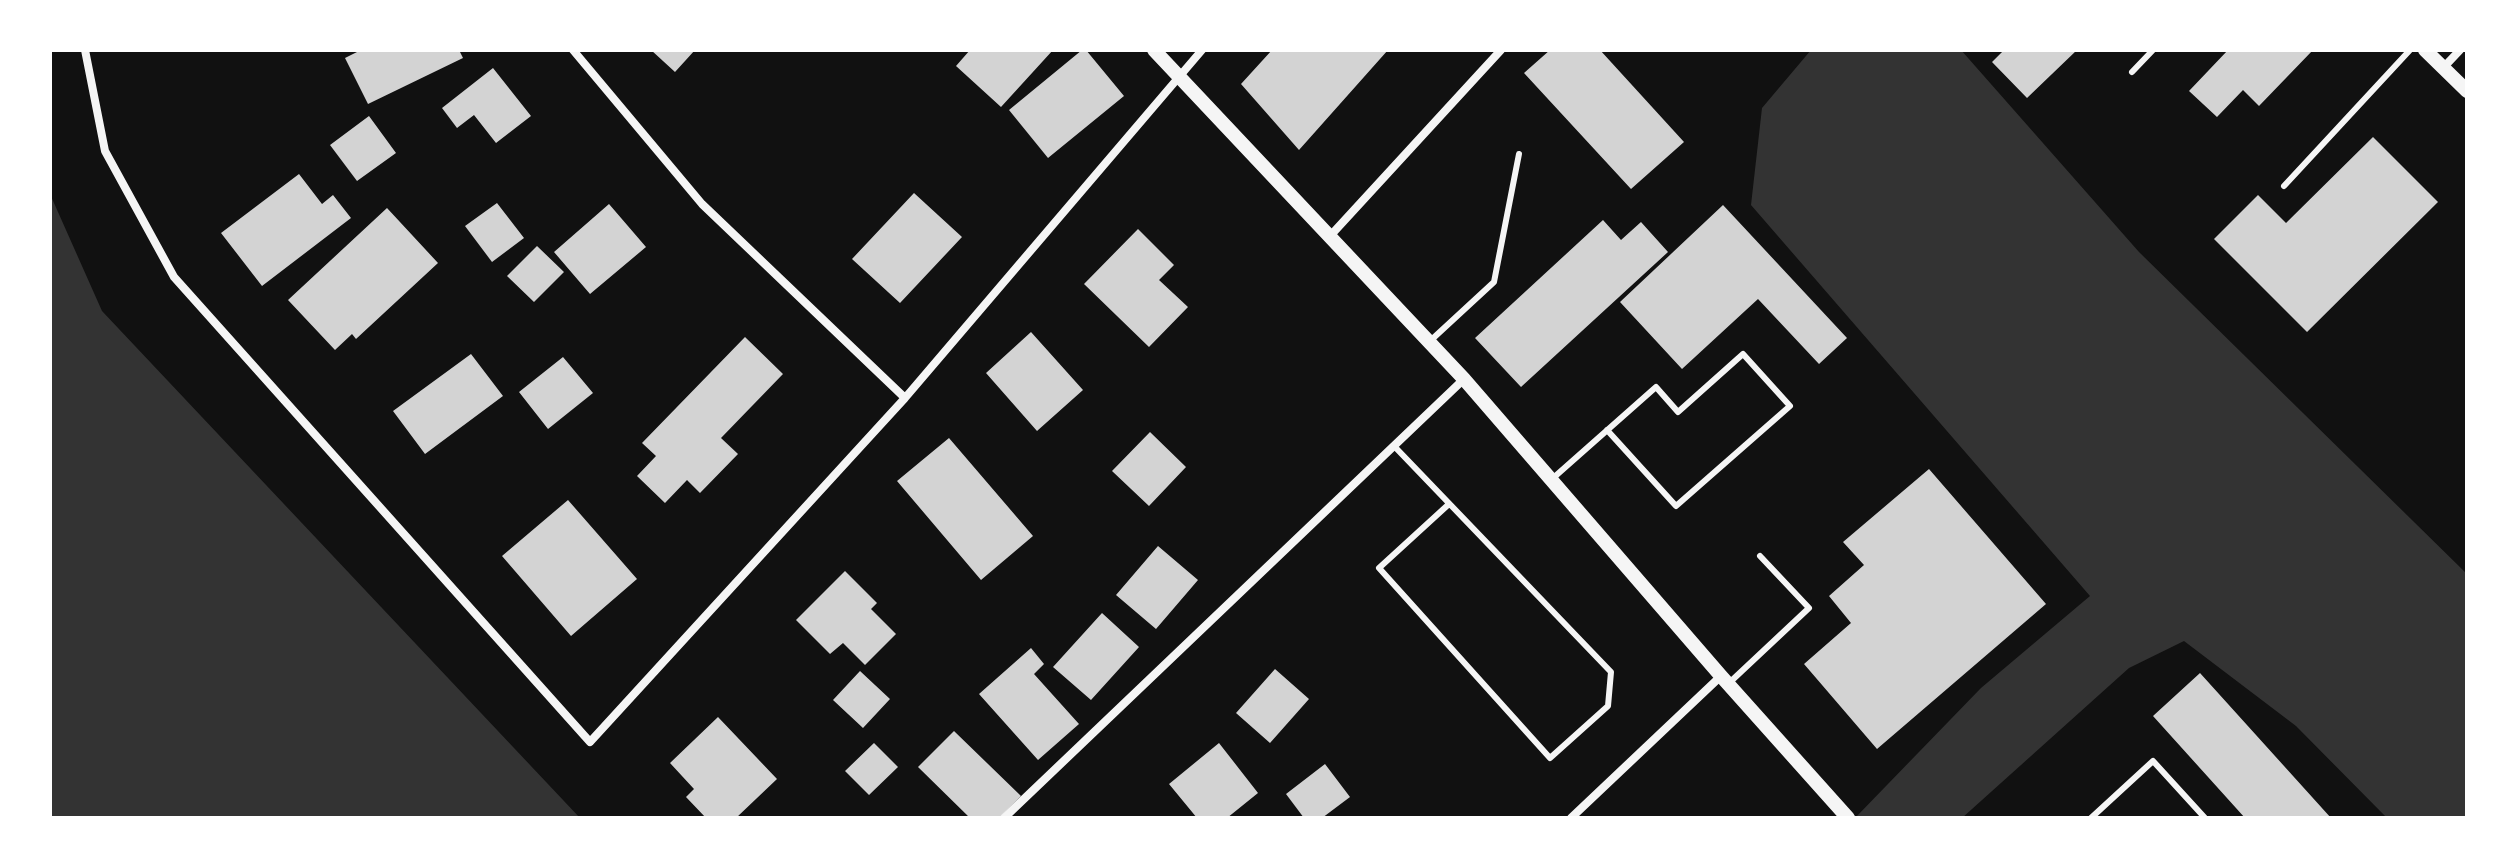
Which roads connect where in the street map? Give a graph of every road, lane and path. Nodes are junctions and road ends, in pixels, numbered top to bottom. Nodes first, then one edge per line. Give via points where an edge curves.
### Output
1 (85, 50) edge
2 (573, 50) edge
3 (1154, 50) edge
4 (1202, 50) edge
5 (1501, 50) edge
6 (2153, 50) edge
7 (2410, 50) edge
8 (2425, 50) edge
9 (2460, 50) edge
10 (2443, 68) junction
11 (2132, 72) dead end
12 (1178, 76) junction
13 (2467, 91) edge
14 (1519, 154) dead end
15 (2284, 186) dead end
16 (1331, 235) junction
17 (1429, 342) junction
18 (1464, 379) junction
19 (905, 398) junction
20 (1607, 430) junction
21 (1394, 446) junction
22 (1551, 480) junction
23 (1449, 504) junction
24 (1760, 556) dead end
25 (1725, 680) junction
26 (1846, 815) edge
27 (1004, 818) edge
28 (1571, 818) edge
29 (2091, 818) edge
30 (2205, 818) edge

1 - 19 street via 105,151 174,277 590,742
2 - 19 street via 702,204
3 - 12 street
4 - 12 street
5 - 16 street
6 - 11 lane
7 - 15 lane
8 - 10 street
9 - 10 street
10 - 13 street
12 - 16 street
12 - 19 street
14 - 17 lane via 1494,282
16 - 17 street
17 - 18 street
18 - 21 street
18 - 22 street
20 - 20 lane via 1676,506 1790,406 1743,354 1678,412 1656,387
20 - 22 lane
21 - 23 lane
21 - 27 street
22 - 25 street
23 - 23 lane via 1611,672 1608,706 1550,758 1379,568
24 - 25 lane via 1809,608
25 - 26 street
25 - 28 street
29 - 30 lane via 2153,761

